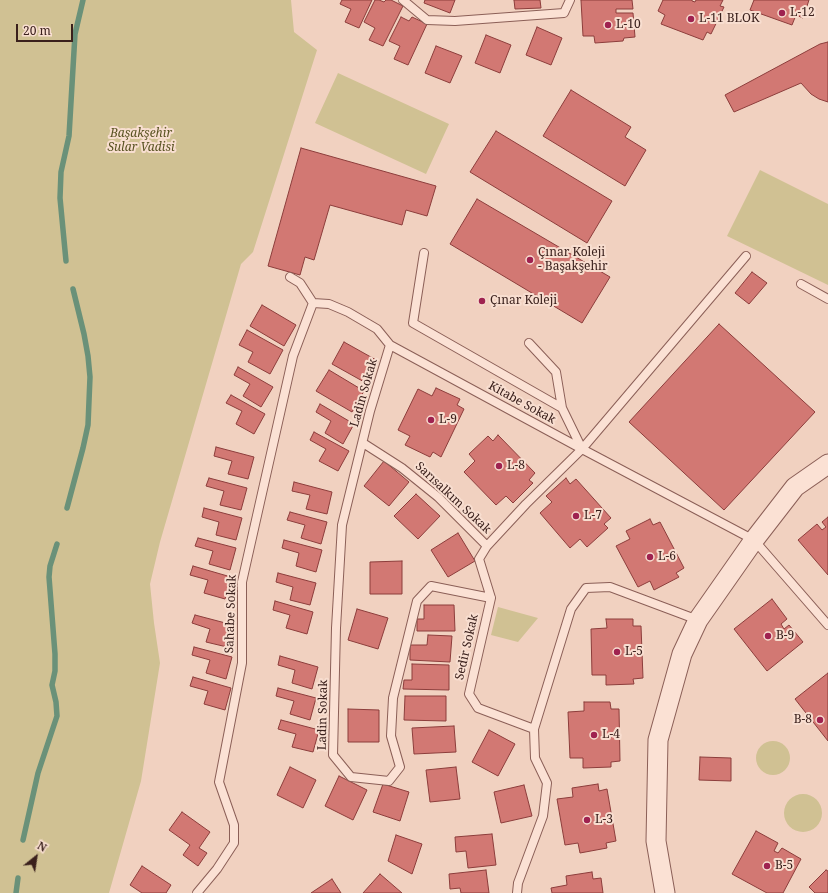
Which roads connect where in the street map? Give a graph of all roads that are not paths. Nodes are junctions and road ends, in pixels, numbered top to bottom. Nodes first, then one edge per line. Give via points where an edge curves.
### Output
1 (402, 0) edge
2 (570, 0) edge
3 (424, 253) dead end
4 (746, 256) dead end
5 (290, 277) dead end
6 (801, 284) dead end
7 (828, 300) edge
8 (313, 303) junction
9 (529, 343) dead end
10 (390, 345) junction
11 (562, 408) junction
12 (363, 443) junction
13 (582, 449) junction
14 (828, 464) edge
15 (754, 540) junction
16 (487, 546) junction
17 (492, 598) junction
18 (698, 620) junction
19 (828, 625) edge
20 (534, 729) junction
21 (196, 893) edge
22 (517, 893) edge
23 (665, 893) edge

1 - 2 lane via 427,20 455,21 564,13
3 - 11 lane via 414,323
4 - 13 lane
5 - 8 lane via 300,283
6 - 7 lane
8 - 10 lane, Kitabe Sokak via 329,304 348,312 377,328
8 - 21 lane, Sahabe Sokak via 293,356 242,582 242,664 219,782 234,825 234,844
9 - 11 lane via 556,372
10 - 12 lane, Ladin Sokak
10 - 13 lane, Kitabe Sokak
11 - 13 lane
12 - 16 lane, Sarısalkım Sokak via 402,468 438,497
12 - 17 lane, Ladin Sokak via 342,525 336,628 333,755 350,777 389,782 400,767 392,736 393,698 417,601 431,586
13 - 15 lane, Kitabe Sokak
13 - 16 lane
14 - 15 street via 795,487
15 - 18 street
15 - 19 lane
16 - 17 lane via 479,559
17 - 20 lane, Sedir Sokak via 469,694 478,708
18 - 20 lane via 610,587 586,588 571,609
18 - 23 street via 682,654 658,740 656,841
20 - 22 lane via 535,758 547,783 543,816 518,883

